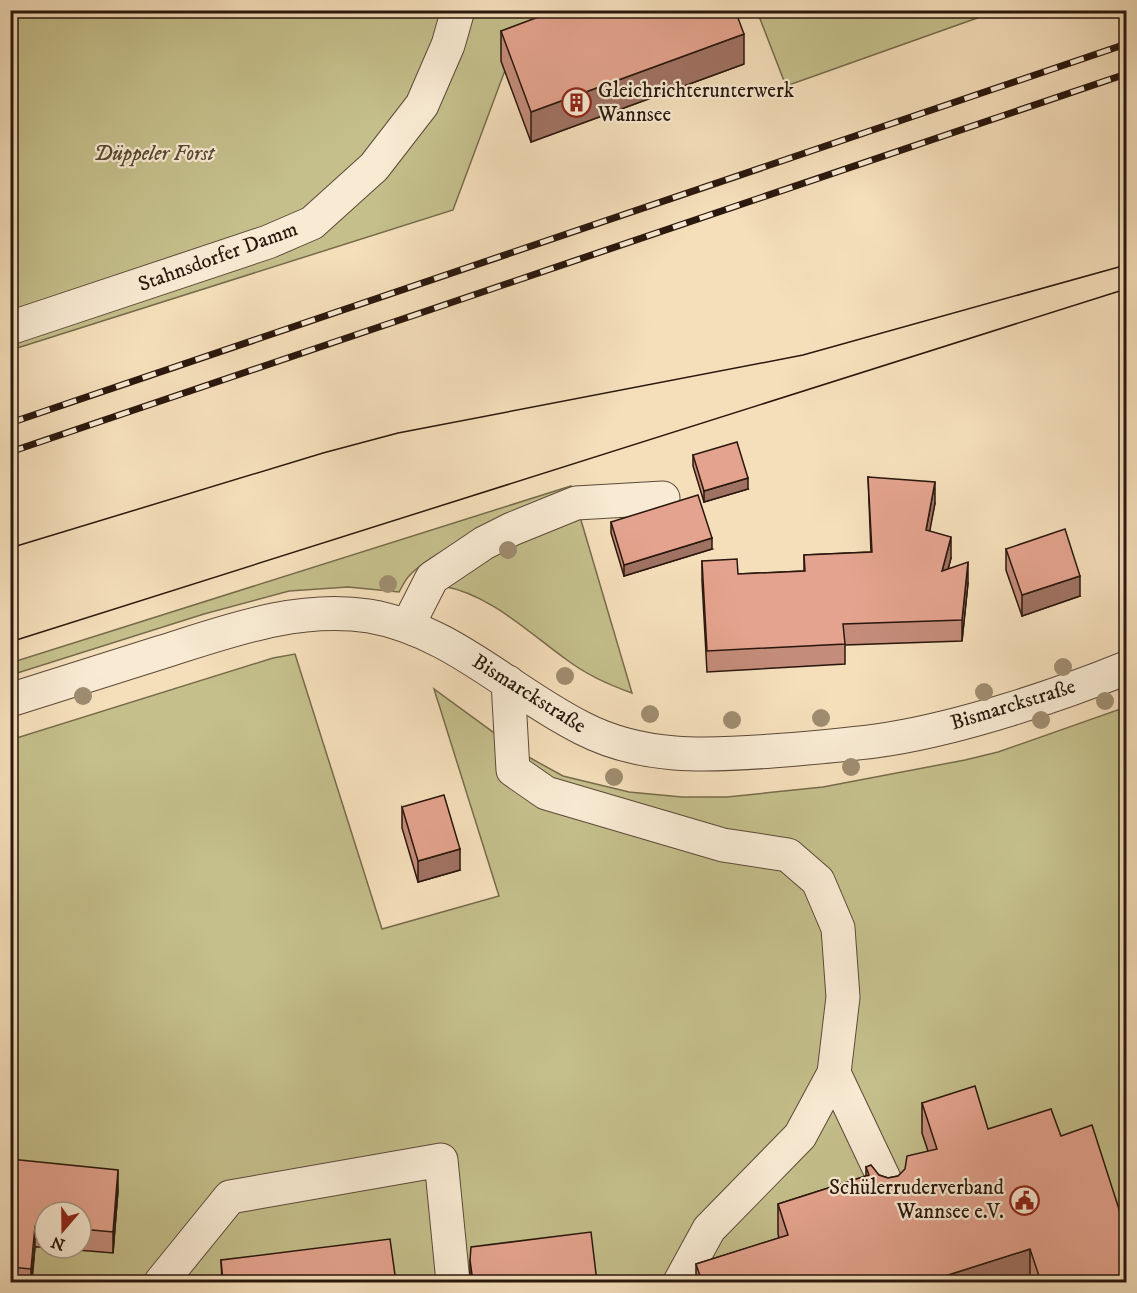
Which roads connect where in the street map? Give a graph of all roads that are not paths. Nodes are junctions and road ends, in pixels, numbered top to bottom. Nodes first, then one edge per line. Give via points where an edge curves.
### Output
1 (458, 10) edge
2 (10, 328) edge
3 (663, 498) dead end
4 (408, 626) junction
5 (1126, 668) edge
6 (508, 682) junction
7 (10, 700) edge
8 (834, 1073) junction
9 (889, 1189) edge
10 (161, 1282) edge
11 (453, 1282) edge
12 (680, 1282) edge

1 - 2 street, Stahnsdorfer Damm via 448,45 422,105 374,167 312,222 268,242
3 - 4 street via 576,503 484,543 432,578
4 - 6 street, Bismarckstraße via 460,651
4 - 7 street, Bismarckstraße via 368,616 318,613 247,625
5 - 6 street, Bismarckstraße via 1011,708 891,739 681,756 632,748 583,729
6 - 8 street via 513,770 546,793 723,845 788,855 818,881 838,928 843,997
8 - 9 street
8 - 12 street via 800,1136 709,1229
10 - 11 street via 230,1197 441,1160

